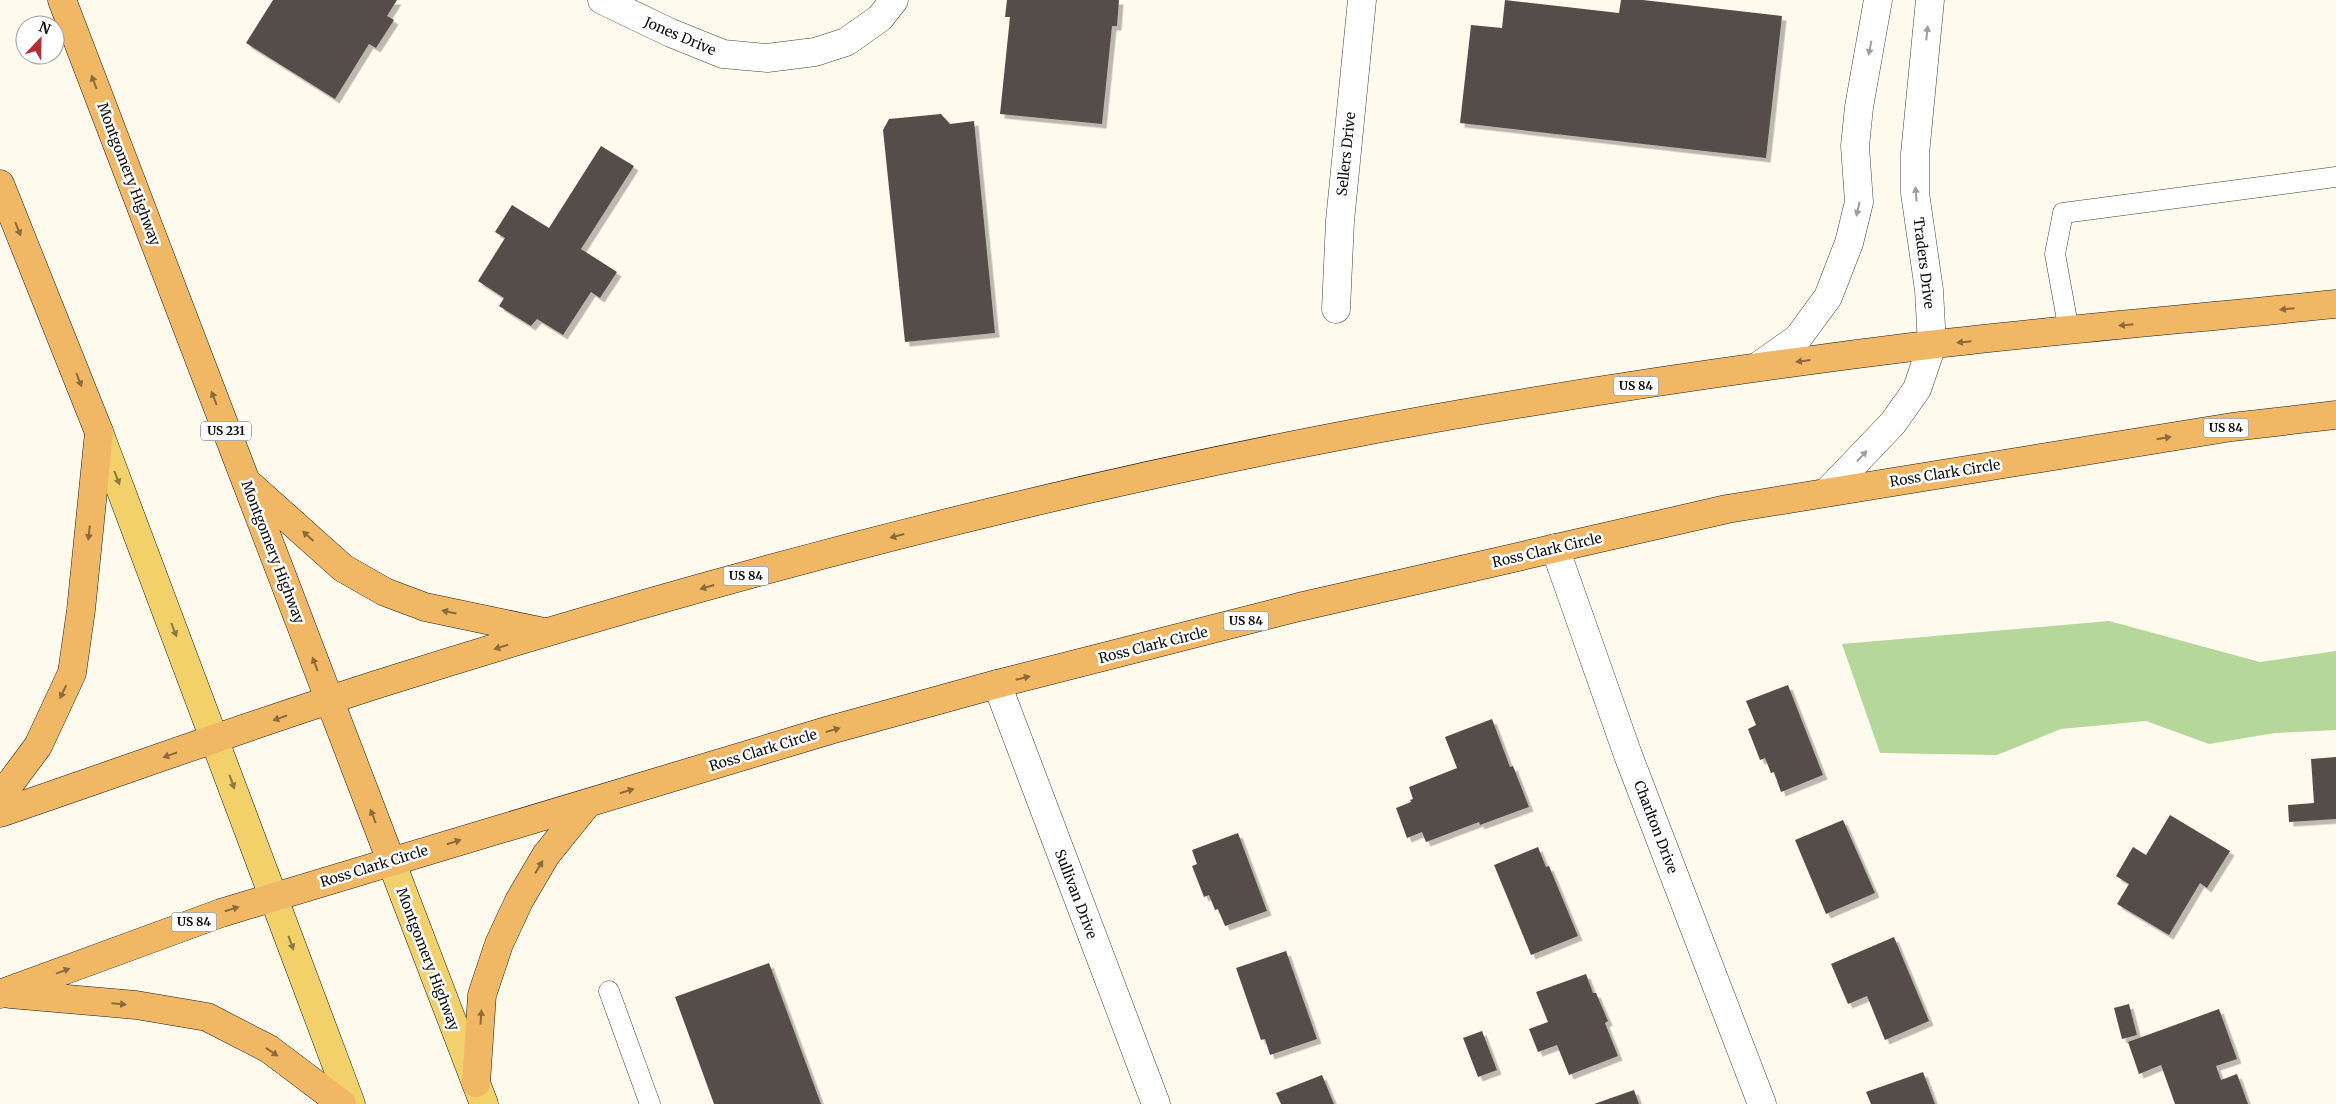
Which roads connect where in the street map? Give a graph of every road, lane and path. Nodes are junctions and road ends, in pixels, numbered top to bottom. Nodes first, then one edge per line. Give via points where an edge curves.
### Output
1 (62, 0) edge
2 (602, 0) edge
3 (894, 0) edge
4 (1362, 0) edge
5 (1878, 0) edge
6 (1930, 0) edge
7 (2336, 177) edge
8 (0, 184) edge
9 (2336, 304) edge
10 (1336, 309) dead end
11 (2069, 331) junction
12 (1932, 345) junction
13 (1757, 367) junction
14 (2336, 415) edge
15 (99, 432) junction
16 (245, 480) junction
17 (1828, 491) junction
18 (1555, 548) junction
19 (548, 632) junction
20 (998, 684) junction
21 (330, 701) junction
22 (216, 740) junction
23 (0, 797) edge
24 (588, 803) junction
25 (0, 813) edge
26 (391, 861) junction
27 (274, 897) junction
28 (609, 991) dead end
29 (0, 994) edge
30 (480, 1093) edge
31 (342, 1104) edge
32 (351, 1104) edge
33 (650, 1104) edge
34 (1156, 1104) edge
35 (1762, 1104) edge

16 -> 1 highway, Montgomery Highway / US 231
2 - 3 street, Jones Drive via 723,54 767,58 815,52 846,42 880,18
4 - 10 street, Sellers Drive via 1340,221
5 -> 13 street via 1859,107 1855,146 1860,202 1849,243 1828,297 1798,338
12 -> 6 street, Traders Drive via 1929,290 1916,194 1915,154
7 - 11 lane via 2063,214 2055,254
8 -> 15 highway
9 -> 11 highway, US 84
11 -> 12 highway, US 84
12 -> 13 highway, US 84
17 -> 12 street, Traders Drive via 1893,423 1917,389
13 -> 19 highway, US 84 via 1346,435 1183,469 944,524
17 -> 14 highway, Ross Clark Circle / US 84 via 2232,427
15 -> 22 main road
15 -> 23 highway via 72,673 38,746
19 -> 16 highway via 424,607 385,592 343,568
21 -> 16 highway, Montgomery Highway / US 231
17 - 18 highway, Ross Clark Circle / US 84 via 1727,509
20 -> 18 highway, Ross Clark Circle / US 84
18 - 35 street, Charlton Drive via 1628,754
19 -> 21 highway, US 84
24 -> 20 highway, Ross Clark Circle / US 84 via 830,730
20 - 34 street, Sullivan Drive
21 -> 22 highway, US 84
26 -> 21 highway, Montgomery Highway / US 231
22 -> 25 highway, US 84
22 -> 27 main road
26 -> 24 highway, Ross Clark Circle / US 84
30 -> 24 highway via 482,995 499,944 518,901 546,854
26 - 27 highway, Ross Clark Circle / US 84
26 - 30 main road, Montgomery Highway
29 -> 27 highway, Ross Clark Circle / US 84 via 221,913
27 -> 32 main road
28 - 33 lane
29 -> 31 highway via 136,1005 207,1018 269,1049

